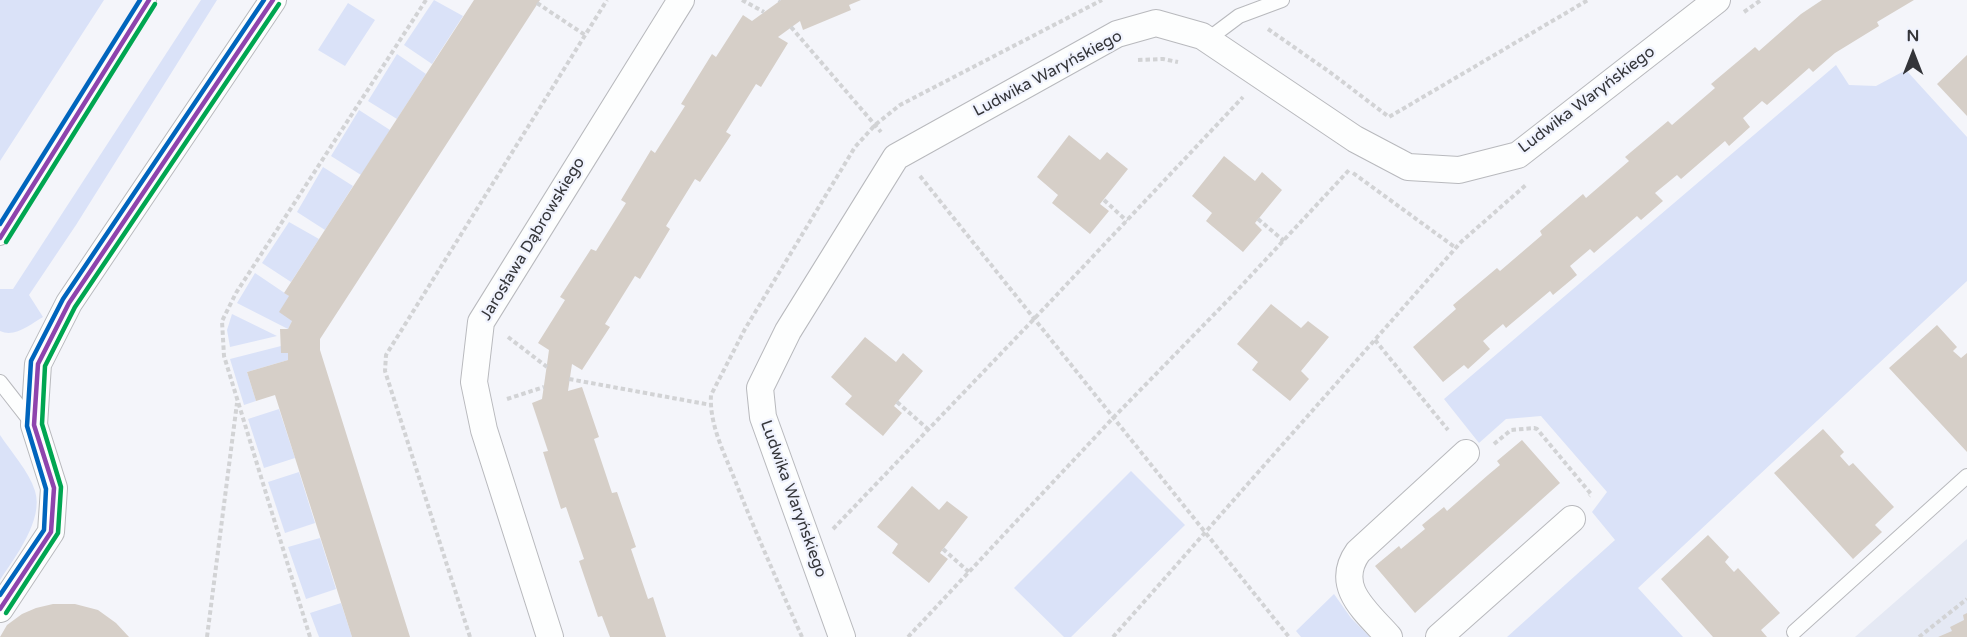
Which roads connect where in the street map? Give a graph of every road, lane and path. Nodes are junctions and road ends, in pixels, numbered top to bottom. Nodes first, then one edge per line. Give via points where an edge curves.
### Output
1 (149, 0) edge
2 (273, 0) edge
3 (426, 0) edge
4 (681, 0) edge
5 (742, 0) edge
6 (1282, 0) edge
7 (1588, 0) edge
8 (1717, 0) edge
9 (1761, 0) edge
10 (537, 3) dead end
11 (764, 12) dead end
12 (1743, 13) dead end
13 (1246, 14) junction
14 (790, 27) dead end
15 (585, 35) dead end
16 (1208, 40) junction
17 (1131, 62) dead end
18 (1180, 62) dead end
19 (1237, 92) dead end
20 (1244, 96) junction
21 (1253, 103) dead end
22 (875, 125) dead end
23 (1341, 164) dead end
24 (923, 167) dead end
25 (1349, 170) junction
26 (1531, 180) dead end
27 (1104, 200) dead end
28 (1258, 219) dead end
29 (1127, 221) junction
30 (0, 238) edge
31 (1284, 241) junction
32 (1456, 248) junction
33 (1034, 320) junction
34 (511, 327) dead end
35 (508, 336) junction
36 (505, 343) dead end
37 (547, 367) dead end
38 (569, 379) dead end
39 (0, 382) edge
40 (544, 387) dead end
41 (237, 400) junction
42 (500, 401) dead end
43 (897, 402) dead end
44 (711, 405) dead end
45 (1113, 418) junction
46 (34, 425) junction
47 (928, 430) junction
48 (1467, 453) dead end
49 (1967, 476) edge
50 (1572, 519) dead end
51 (1204, 533) junction
52 (828, 534) dead end
53 (943, 549) dead end
54 (969, 572) junction
55 (1967, 599) edge
56 (0, 609) edge
57 (1284, 631) junction
58 (1794, 632) dead end
59 (207, 637) edge
60 (310, 637) edge
61 (550, 637) edge
62 (842, 637) edge
63 (908, 637) edge
64 (1113, 637) edge
65 (1280, 637) edge
66 (1289, 637) edge
67 (1389, 637) edge
68 (1439, 637) edge
69 (1919, 637) edge

1 - 30 lane
2 - 46 street via 69,303 38,364
3 - 41 path via 228,306 221,334
4 - 61 street, Jarosława Dąbrowskiego via 481,322 474,382 484,430
5 - 11 path
6 - 13 lane
7 - 13 path via 1389,117
8 - 16 street, Ludwika Waryńskiego via 1518,154 1459,170 1408,167 1355,139
9 - 12 path
10 - 15 path
13 - 16 lane
14 - 22 path
16 - 62 street, Ludwika Waryńskiego via 1156,23 1117,34 896,157 788,331 760,388 763,417
17 - 18 path
19 - 20 path
20 - 21 path
20 - 29 path
23 - 25 path
24 - 33 path via 917,173
25 - 31 path
25 - 32 path
26 - 32 path
27 - 29 path
28 - 31 path
29 - 33 path
31 - 45 path
32 - 51 path
33 - 45 path
33 - 47 path
34 - 35 path
35 - 36 path
35 - 37 path
38 - 44 path
39 - 46 lane
40 - 42 path
41 - 59 path
41 - 60 path
43 - 47 path
45 - 51 path
45 - 54 path
46 - 56 street via 54,488 51,532
47 - 52 path
48 - 67 street via 1352,561 1348,582 1352,592
49 - 58 lane
50 - 68 street
51 - 57 path
51 - 64 path
53 - 54 path
54 - 63 path
55 - 69 path
57 - 65 path
57 - 66 path

